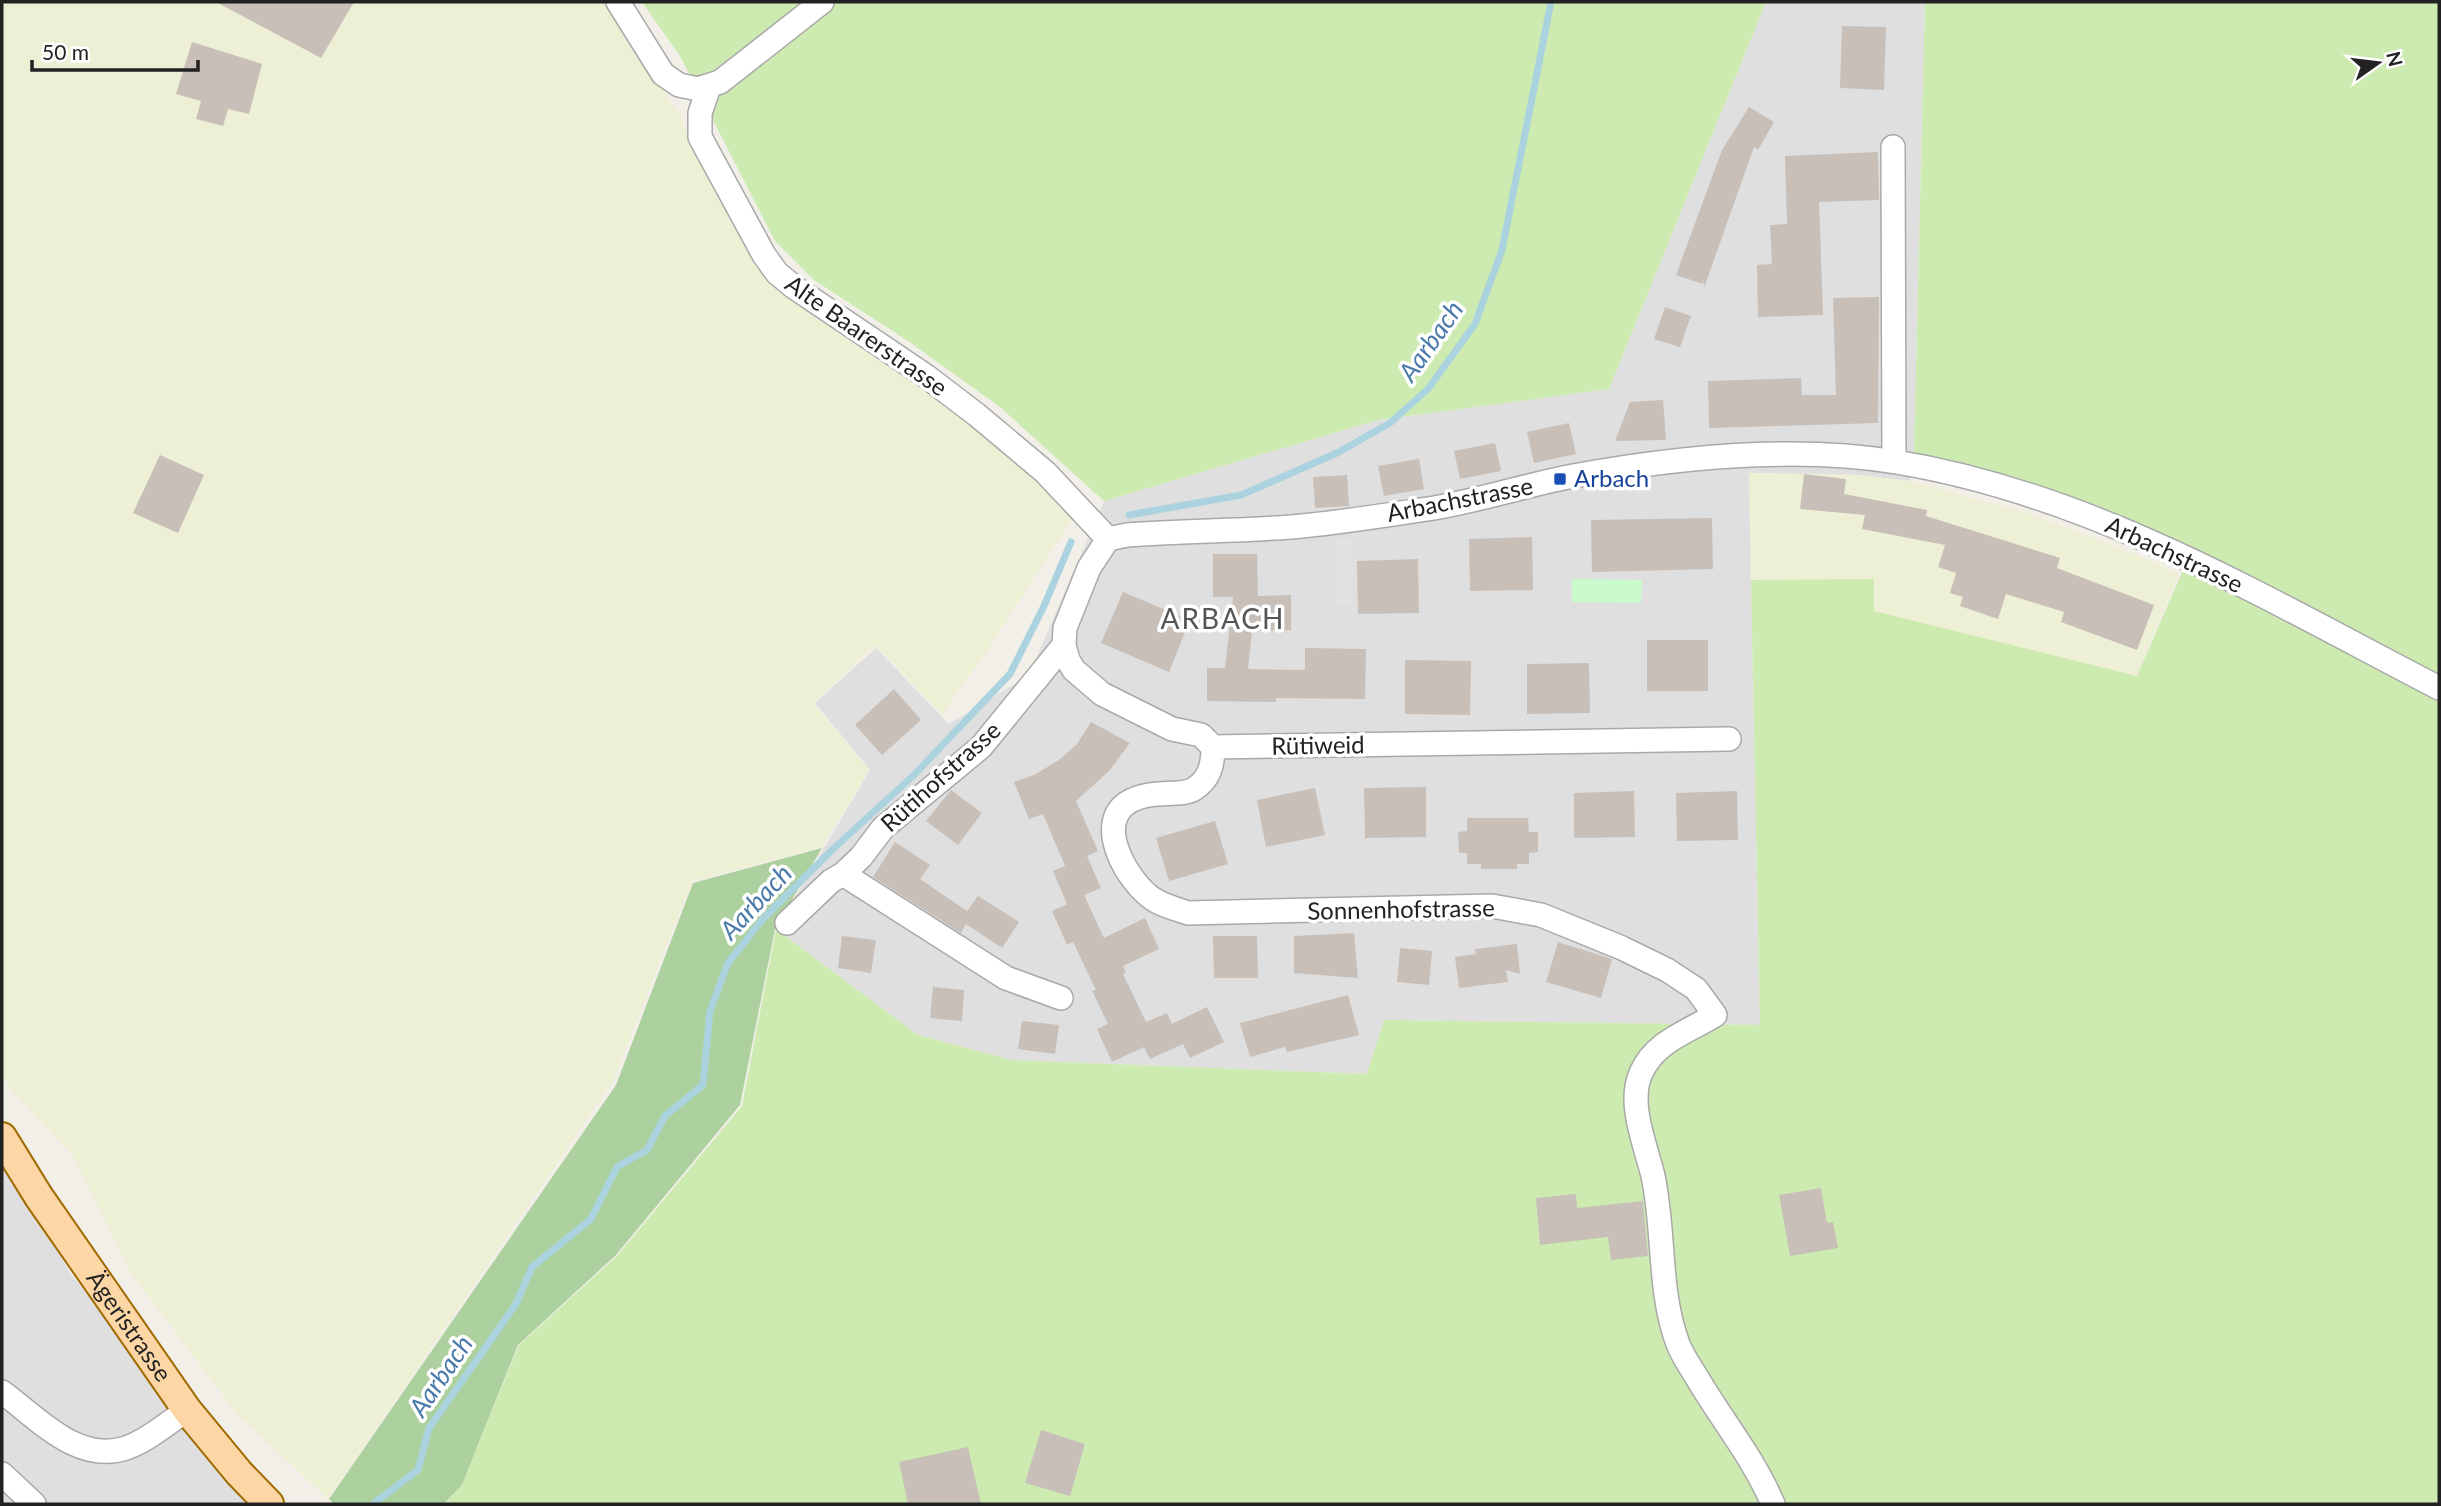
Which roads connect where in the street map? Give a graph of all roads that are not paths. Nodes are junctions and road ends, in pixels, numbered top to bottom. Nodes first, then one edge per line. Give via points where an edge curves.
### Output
1 (618, 2) edge
2 (822, 2) edge
3 (709, 87) junction
4 (1893, 147) dead end
5 (1894, 461) junction
6 (1108, 539) junction
7 (1064, 645) junction
8 (2439, 688) edge
9 (1729, 739) dead end
10 (1213, 747) junction
11 (843, 874) junction
12 (787, 923) dead end
13 (1061, 998) dead end
14 (2, 1137) edge
15 (2, 1392) edge
16 (187, 1410) junction
17 (2, 1474) edge
18 (34, 1504) edge
19 (269, 1504) edge
20 (1773, 1504) edge

1 - 3 street via 663,74 688,88
2 - 3 street
3 - 6 street, Alte Baarerstrasse via 700,113 701,136 777,273 977,415 1045,472
4 - 5 street
5 - 6 street, Arbachstrasse via 1815,455 1732,457 1570,477 1440,507 1338,522
5 - 8 street, Arbachstrasse via 1978,479 2104,522 2215,570
6 - 7 street via 1089,568 1065,628
7 - 10 street, Rütiweid via 1074,670 1102,694 1172,729 1201,735
7 - 11 street, Rütihofstrasse via 981,747 884,828
9 - 10 street, Rütiweid
10 - 20 street, Sonnenhofstrasse via 1213,766 1192,790 1146,794 1125,805 1115,822 1115,849 1129,876 1153,900 1188,913 1492,906 1541,915 1622,948 1696,989 1715,1015 1668,1040 1653,1055 1640,1073 1636,1104 1653,1178 1669,1316 1679,1348 1753,1463
11 - 12 street, Rütihofstrasse
11 - 13 street via 1006,978
14 - 16 main road, Ägeristrasse
15 - 16 street via 71,1444 100,1452 126,1448
16 - 19 main road, Ägeristrasse
17 - 18 street

